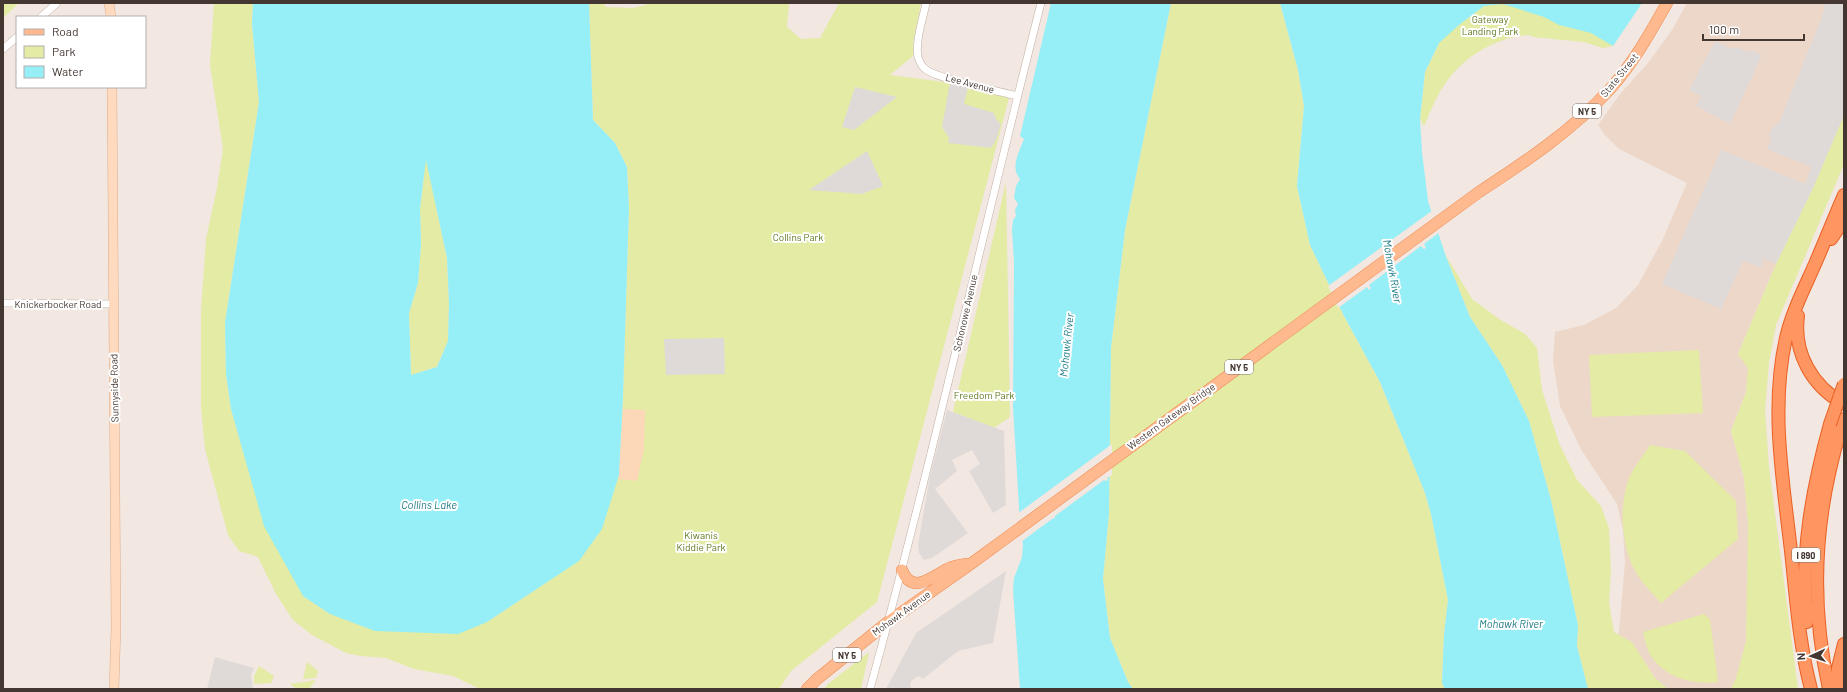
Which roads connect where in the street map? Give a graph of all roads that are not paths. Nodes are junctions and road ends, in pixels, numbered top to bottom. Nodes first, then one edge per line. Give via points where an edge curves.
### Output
1 (57, 3) edge
2 (109, 3) edge
3 (926, 3) edge
4 (1041, 3) edge
5 (1667, 3) edge
6 (41, 16) edge
7 (111, 16) edge
8 (16, 38) edge
9 (3, 50) edge
10 (112, 88) edge
11 (1017, 96) junction
12 (1479, 192) joint
13 (1844, 195) edge
14 (1844, 220) edge
15 (1815, 264) junction
16 (1809, 276) junction
17 (3, 303) edge
18 (113, 304) junction
19 (1844, 384) edge
20 (1844, 404) edge
21 (1838, 424) edge
22 (999, 542) joint
23 (972, 563) junction
24 (902, 570) junction
25 (888, 622) junction
26 (1844, 644) edge
27 (114, 689) edge
28 (807, 689) edge
29 (870, 689) edge
30 (1811, 689) edge
31 (1816, 689) edge
32 (1829, 689) edge
33 (1838, 689) edge

1 - 6 street
2 - 7 street
3 - 11 street, Lee Avenue via 918,42 918,58 923,68 931,73
4 - 11 street, Schonowe Avenue
5 - 12 main road, State Street / NY 5 via 1647,40 1610,89 1546,146
8 - 9 street
10 - 18 street, Sunnyside Road
11 - 24 street, Schonowe Avenue
12 - 22 main road, Western Gateway Bridge / NY 5
13 - 15 highway
14 - 15 highway
15 - 16 highway
16 - 20 highway via 1798,311 1799,348 1815,380 1833,398
16 - 30 highway via 1786,338 1778,413 1800,629
17 - 18 street, Knickerbocker Road
18 - 27 street, Sunnyside Road via 116,627
19 - 21 highway, I 890, bridge
21 - 31 highway, I 890 via 1812,496 1806,545 1806,618
21 - 32 highway, I 890 via 1817,554 1818,617
22 - 23 main road, Mohawk Avenue / NY 5
23 - 24 main road via 951,567 934,578 916,583 908,580
23 - 25 main road, Mohawk Avenue / NY 5
24 - 25 street, Schonowe Avenue
25 - 28 main road, Mohawk Avenue / NY 5
25 - 29 street, Schonowe Avenue
26 - 33 highway via 1838,668

